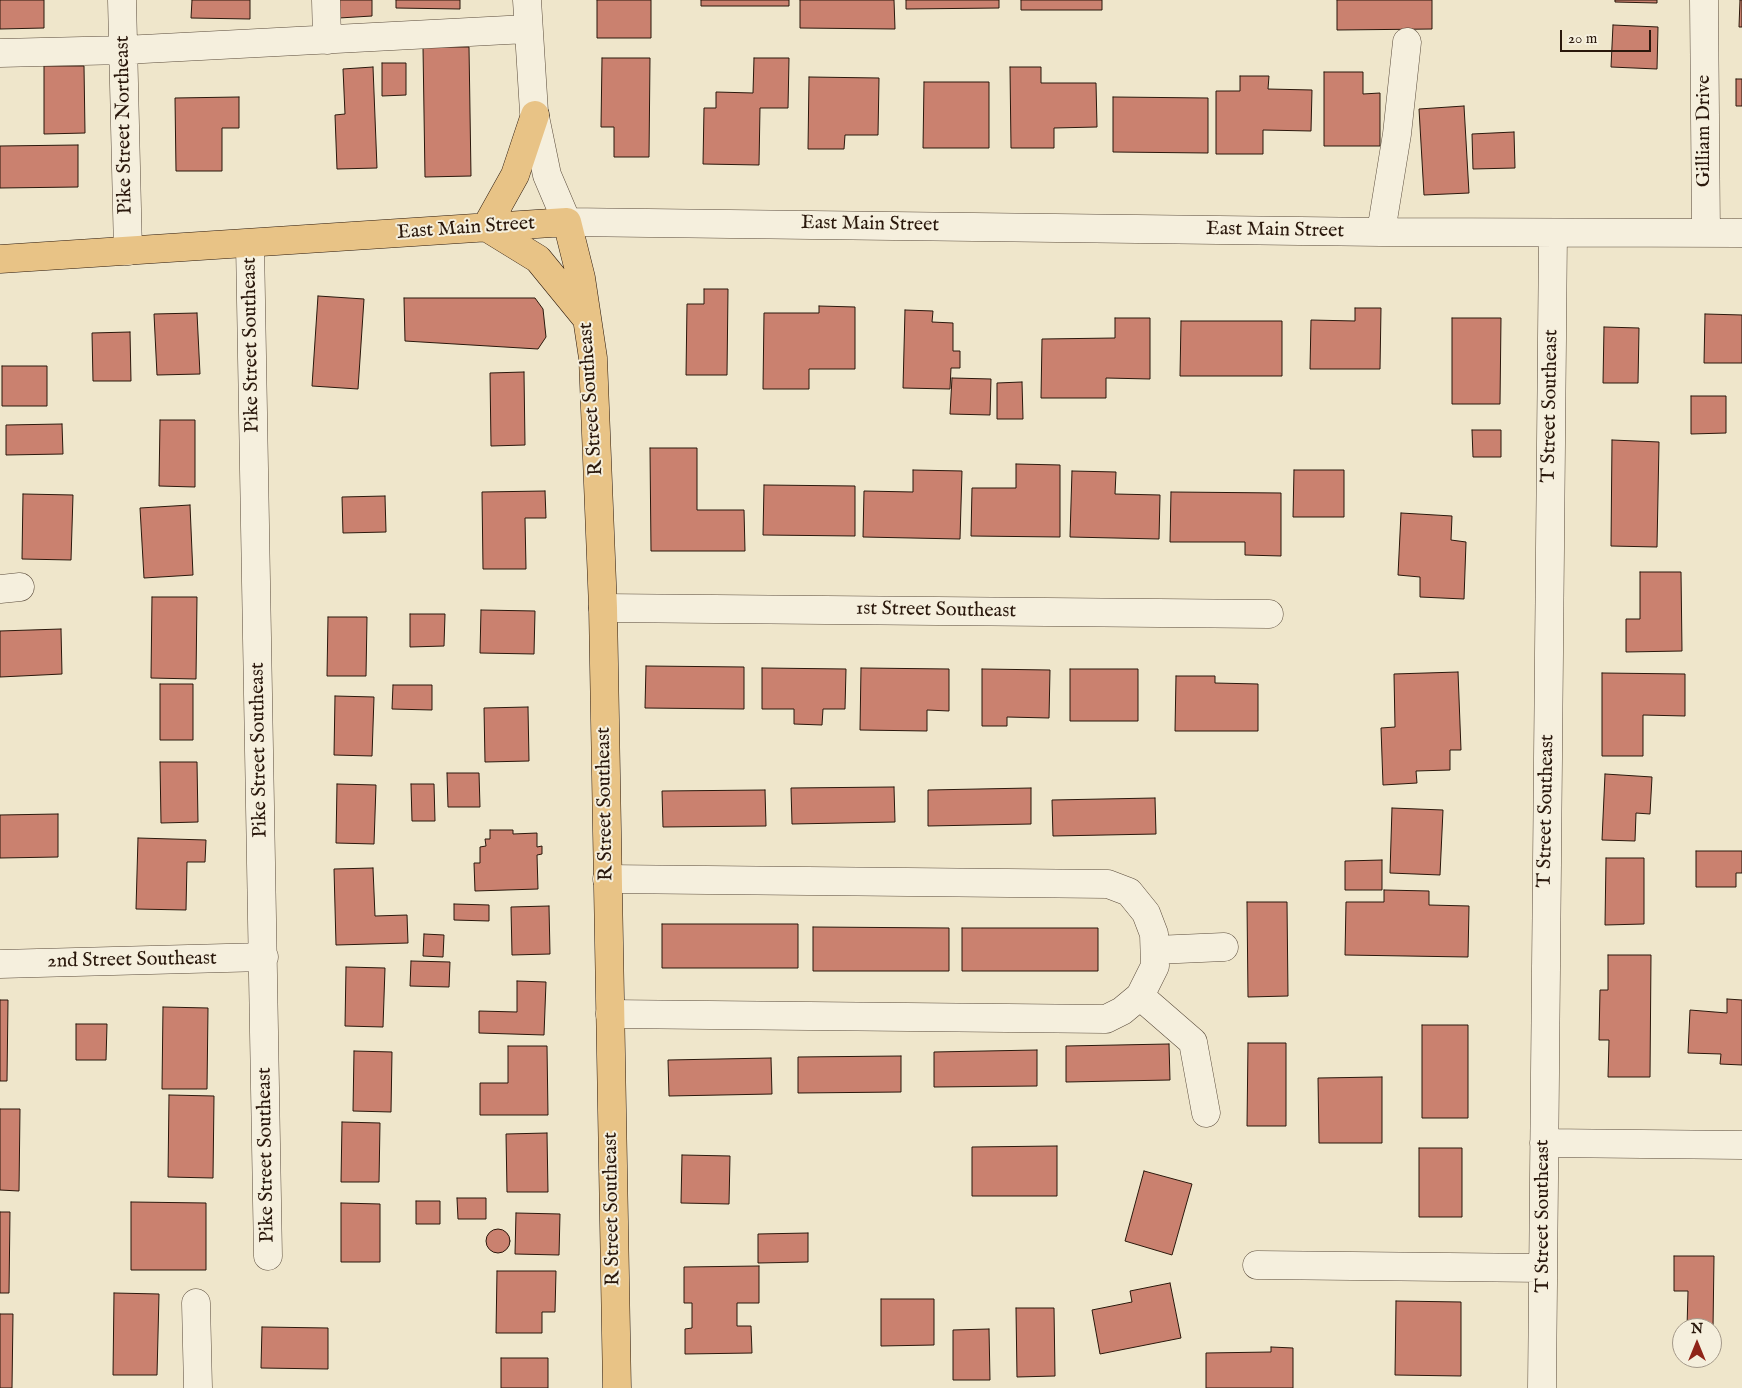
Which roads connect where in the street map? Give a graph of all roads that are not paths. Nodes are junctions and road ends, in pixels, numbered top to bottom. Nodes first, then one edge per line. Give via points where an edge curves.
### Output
1 (122, 0) edge
2 (326, 0) edge
3 (527, 0) edge
4 (1704, 0) edge
5 (528, 28) junction
6 (327, 40) junction
7 (1407, 42) dead end
8 (124, 50) junction
9 (0, 53) edge
10 (535, 116) junction
11 (567, 222) junction
12 (486, 227) junction
13 (1381, 232) junction
14 (1553, 233) junction
15 (1706, 233) junction
16 (1742, 233) edge
17 (250, 244) junction
18 (128, 251) junction
19 (0, 259) edge
20 (587, 319) junction
21 (603, 608) junction
22 (1269, 614) dead end
23 (607, 879) junction
24 (1224, 947) dead end
25 (1155, 950) junction
26 (264, 957) junction
27 (0, 964) edge
28 (1140, 996) junction
29 (610, 1014) junction
30 (1206, 1113) dead end
31 (1544, 1143) junction
32 (1742, 1145) edge
33 (268, 1256) dead end
34 (1257, 1265) dead end
35 (1543, 1268) junction
36 (196, 1303) dead end
37 (198, 1388) edge
38 (616, 1388) edge
39 (1542, 1388) edge

1 - 8 street, Pike Street Northeast
2 - 6 street
3 - 5 street
4 - 15 street, Gilliam Drive
5 - 6 street
5 - 10 street
6 - 8 street
7 - 13 street via 1397,134
8 - 9 street
8 - 18 street, Pike Street Northeast
10 - 11 street via 547,175
10 - 12 main road via 515,175
11 - 12 main road, East Main Street
11 - 13 street, East Main Street
11 - 20 main road, R Street Southeast
12 - 17 main road, East Main Street
12 - 20 main road via 538,259
13 - 14 street, East Main Street
14 - 15 street, East Main Street
14 - 31 street, T Street Southeast
15 - 16 street, East Main Street
17 - 18 main road, East Main Street
17 - 26 street, Pike Street Southeast
18 - 19 main road, East Main Street
20 - 21 main road, R Street Southeast via 593,358
21 - 22 street, 1st Street Southeast
21 - 23 main road, R Street Southeast
23 - 25 street via 1108,884 1129,892 1146,914 1154,934
23 - 29 main road, R Street Southeast
24 - 25 street
25 - 28 street via 1156,966
26 - 27 street, 2nd Street Southeast
26 - 33 street, Pike Street Southeast
28 - 29 street via 1122,1012 1106,1019
28 - 30 street via 1193,1042
29 - 38 main road, R Street Southeast
31 - 32 street
31 - 35 street, T Street Southeast
34 - 35 street
35 - 39 street, T Street Southeast
36 - 37 street

